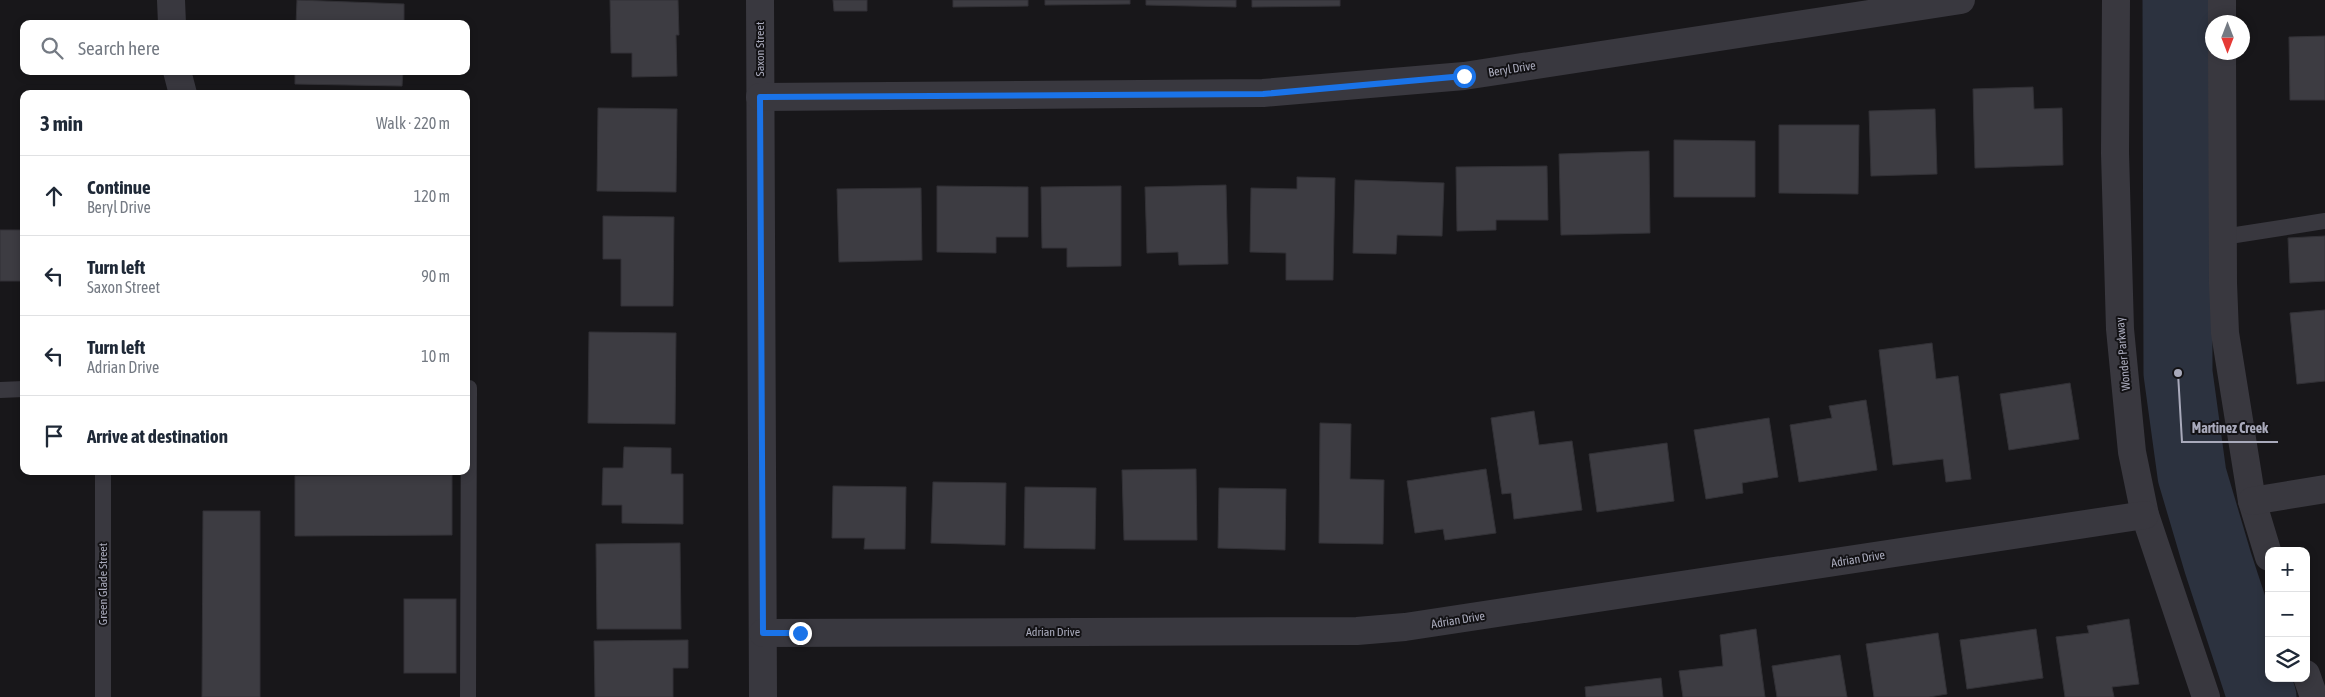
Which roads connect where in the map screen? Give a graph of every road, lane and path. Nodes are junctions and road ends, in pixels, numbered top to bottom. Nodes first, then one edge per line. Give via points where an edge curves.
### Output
1 (171, 0) edge
2 (760, 0) edge
3 (1961, 0) edge
4 (2116, 0) edge
5 (2222, 0) edge
6 (2222, 15) edge
7 (172, 20) edge
8 (2222, 60) edge
9 (178, 75) edge
10 (182, 90) edge
11 (760, 97) junction
12 (2325, 221) edge
13 (2223, 237) junction
14 (0, 390) edge
15 (20, 390) edge
16 (103, 475) edge
17 (468, 475) edge
18 (2325, 489) edge
19 (2252, 501) junction
20 (2145, 515) junction
21 (2266, 547) edge
22 (763, 633) junction
23 (2309, 682) edge
24 (103, 697) edge
25 (468, 697) edge
26 (763, 697) edge
27 (2206, 697) edge
28 (2314, 697) edge

1 - 7 street
2 - 11 street, Saxon Street
3 - 11 street, Beryl Drive via 1464,76 1263,94
4 - 20 street, Wonder Parkway via 2115,153 2120,329 2132,452
5 - 6 street
8 - 13 street
9 - 10 street
11 - 22 street, Saxon Street
12 - 13 lane
13 - 19 street via 2225,333
14 - 15 lane
16 - 24 lane, Green Glade Street
17 - 25 lane
18 - 19 street
19 - 21 street
20 - 22 street, Adrian Drive via 1405,628 1357,631
20 - 27 street, Wonder Parkway
22 - 26 street, Saxon Street
23 - 28 street

